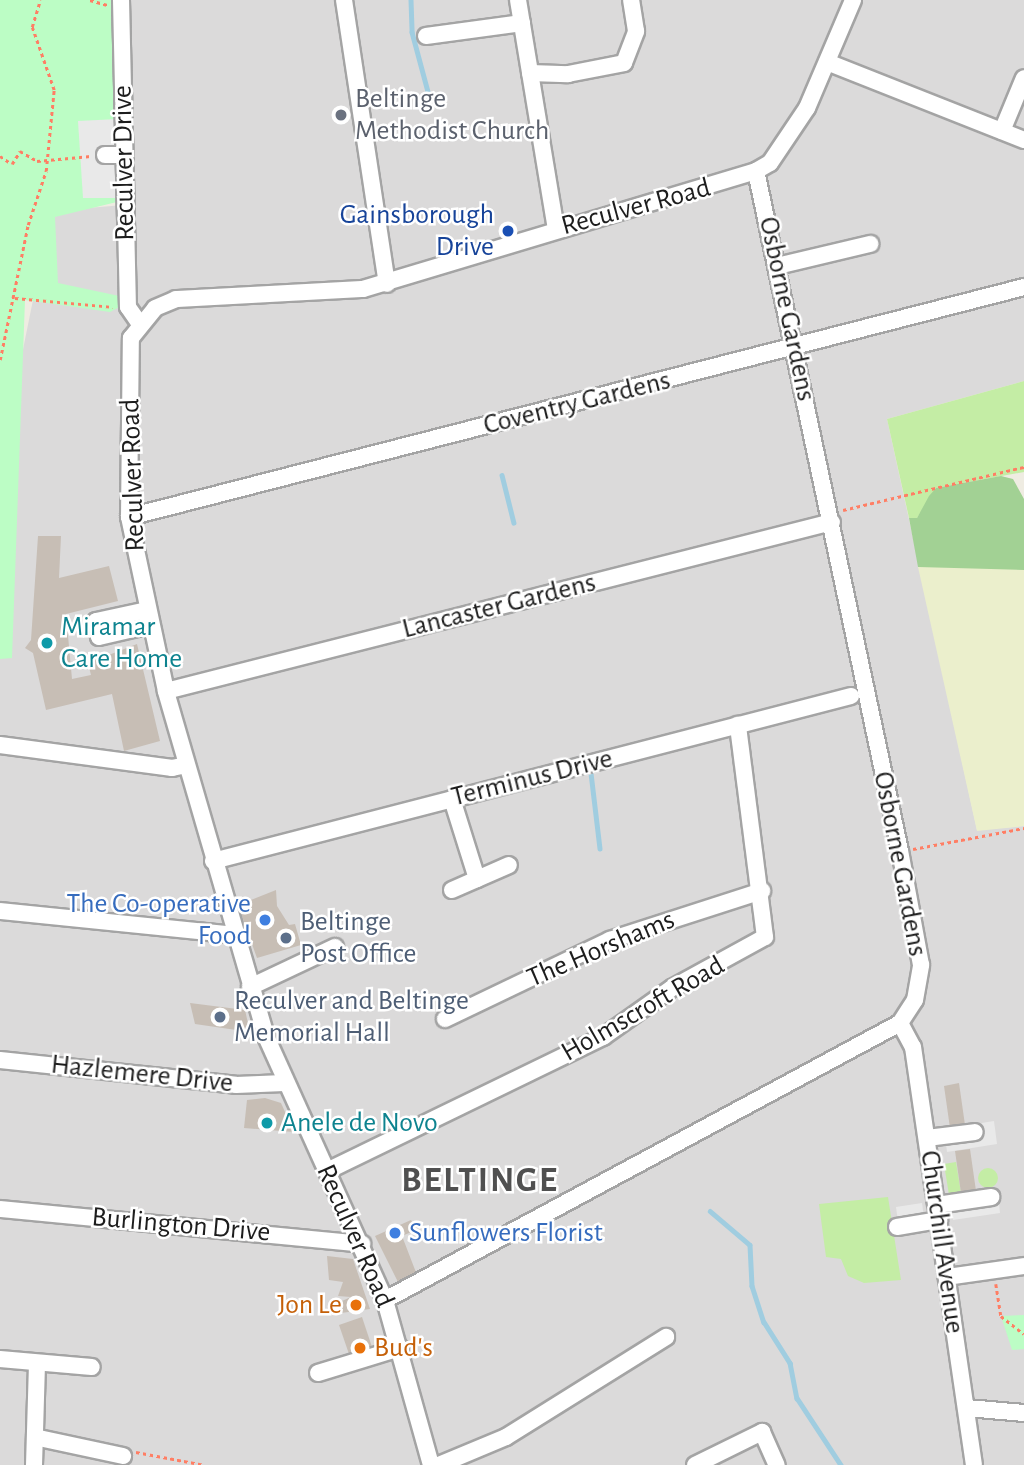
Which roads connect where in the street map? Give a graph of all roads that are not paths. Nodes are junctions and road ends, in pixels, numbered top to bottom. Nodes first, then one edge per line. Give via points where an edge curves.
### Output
1 (121, 0) edge
2 (344, 0) edge
3 (519, 0) edge
4 (631, 0) edge
5 (853, 0) edge
6 (522, 23) junction
7 (426, 36) dead end
8 (827, 62) junction
9 (530, 73) junction
10 (1024, 78) edge
11 (1002, 131) junction
12 (1024, 140) edge
13 (105, 155) road end
14 (124, 155) junction
15 (756, 171) junction
16 (556, 229) junction
17 (870, 244) dead end
18 (777, 266) junction
19 (387, 284) junction
20 (1024, 287) edge
21 (129, 314) junction
22 (795, 347) junction
23 (130, 517) junction
24 (831, 517) junction
25 (166, 691) junction
26 (851, 696) dead end
27 (738, 725) junction
28 (0, 745) edge
29 (186, 765) junction
30 (452, 799) junction
31 (213, 861) junction
32 (509, 865) dead end
33 (477, 879) junction
34 (452, 890) dead end
35 (762, 891) junction
36 (0, 911) edge
37 (235, 935) junction
38 (335, 947) dead end
39 (250, 987) junction
40 (445, 1019) dead end
41 (900, 1023) junction
42 (0, 1060) edge
43 (284, 1083) junction
44 (975, 1132) dead end
45 (927, 1138) junction
46 (327, 1171) junction
47 (990, 1198) dead end
48 (0, 1209) edge
49 (938, 1213) junction
50 (897, 1227) dead end
51 (362, 1244) junction
52 (1024, 1265) edge
53 (947, 1278) junction
54 (385, 1300) junction
55 (666, 1337) dead end
56 (400, 1348) junction
57 (0, 1359) edge
58 (37, 1365) junction
59 (92, 1367) dead end
60 (318, 1373) dead end
61 (967, 1408) junction
62 (1024, 1413) edge
63 (39, 1438) junction
64 (123, 1456) road end
65 (34, 1465) edge
66 (432, 1465) edge
67 (439, 1465) edge
68 (695, 1465) edge
69 (777, 1465) edge
70 (974, 1465) edge

1 - 14 street, Reculver Drive
2 - 19 street
3 - 6 street
4 - 9 street via 636,31 624,63 568,74
5 - 8 street, Reculver Road
6 - 7 street
6 - 9 street
8 - 11 street
8 - 15 street, Reculver Road via 787,143
9 - 16 street
10 - 11 street
11 - 12 street
13 - 14 street
14 - 21 street, Reculver Drive
15 - 16 street, Reculver Road
15 - 18 street, Osborne Gardens
16 - 19 street, Reculver Road
17 - 18 street
18 - 22 street, Osborne Gardens
19 - 21 street, Reculver Road via 281,297 176,299
20 - 22 street, Coventry Gardens
21 - 23 street, Reculver Road
22 - 23 street, Coventry Gardens
22 - 24 street, Osborne Gardens
23 - 25 street, Reculver Road
24 - 25 street, Lancaster Gardens
24 - 41 street, Osborne Gardens via 921,965 915,1000
25 - 29 street, Reculver Road
26 - 27 street, Terminus Drive
27 - 30 street, Terminus Drive
27 - 35 street, Holmscroft Road
28 - 29 street via 172,768
29 - 31 street, Reculver Road
30 - 31 street, Terminus Drive
30 - 33 street
31 - 37 street, Reculver Road
32 - 33 street
33 - 34 street
35 - 40 street, The Horshams via 610,940
35 - 46 street, Holmscroft Road via 765,937 743,953 672,988 603,1037
36 - 37 street
37 - 39 street, Reculver Road
38 - 39 street
39 - 43 street, Reculver Road
41 - 45 street, Churchill Avenue via 913,1046
41 - 54 street
42 - 43 street, Hazlemere Drive via 236,1085
43 - 46 street, Reculver Road
44 - 45 street
45 - 49 street, Churchill Avenue
46 - 51 street, Reculver Road
47 - 49 street
48 - 51 street, Burlington Drive
49 - 50 street
49 - 53 street, Churchill Avenue
51 - 54 street, Reculver Road
52 - 53 street
53 - 61 street, Churchill Avenue
54 - 56 street, Reculver Road
55 - 67 street via 506,1437
56 - 60 street
56 - 66 street, Reculver Road
57 - 58 street
58 - 59 street
58 - 63 street
61 - 62 street
61 - 70 street, Churchill Avenue
63 - 64 street
63 - 65 street
68 - 69 street via 762,1432

